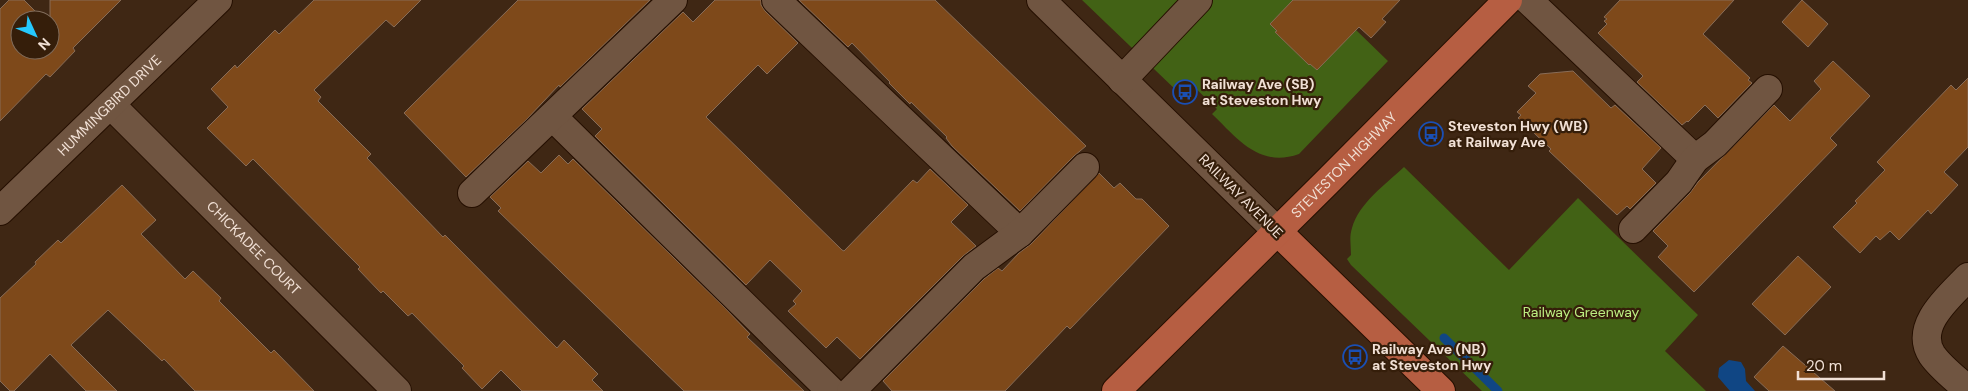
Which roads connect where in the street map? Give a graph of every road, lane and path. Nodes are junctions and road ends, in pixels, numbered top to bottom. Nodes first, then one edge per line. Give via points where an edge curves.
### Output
1 (218, 0) edge
2 (673, 0) edge
3 (776, 0) edge
4 (1041, 0) edge
5 (1198, 0) edge
6 (1508, 0) edge
7 (1528, 0) edge
8 (1122, 80) junction
9 (1768, 89) dead end
10 (111, 105) junction
11 (553, 117) junction
12 (1695, 159) junction
13 (1085, 167) dead end
14 (472, 193) dead end
15 (0, 211) edge
16 (1633, 229) dead end
17 (1278, 232) junction
18 (1020, 233) junction
19 (1968, 277) edge
20 (1968, 390) edge
21 (397, 391) edge
22 (831, 391) edge
23 (851, 391) edge
24 (1116, 391) edge
25 (1441, 391) edge

1 - 10 street, HUMMINGBIRD DRIVE
2 - 11 street
3 - 18 street
4 - 8 street, RAILWAY AVENUE
5 - 8 street
6 - 17 main road, STEVESTON HIGHWAY
7 - 12 street
8 - 17 street, RAILWAY AVENUE
9 - 12 street via 1715,144
10 - 15 street, HUMMINGBIRD DRIVE
10 - 21 street, CHICKADEE COURT
11 - 14 street
11 - 22 street
12 - 16 street via 1679,182
13 - 18 street
17 - 24 main road, STEVESTON HIGHWAY
17 - 25 main road, RAILWAY AVENUE
18 - 23 street via 974,267
19 - 20 street via 1941,306 1929,325 1927,335 1927,346 1933,356

